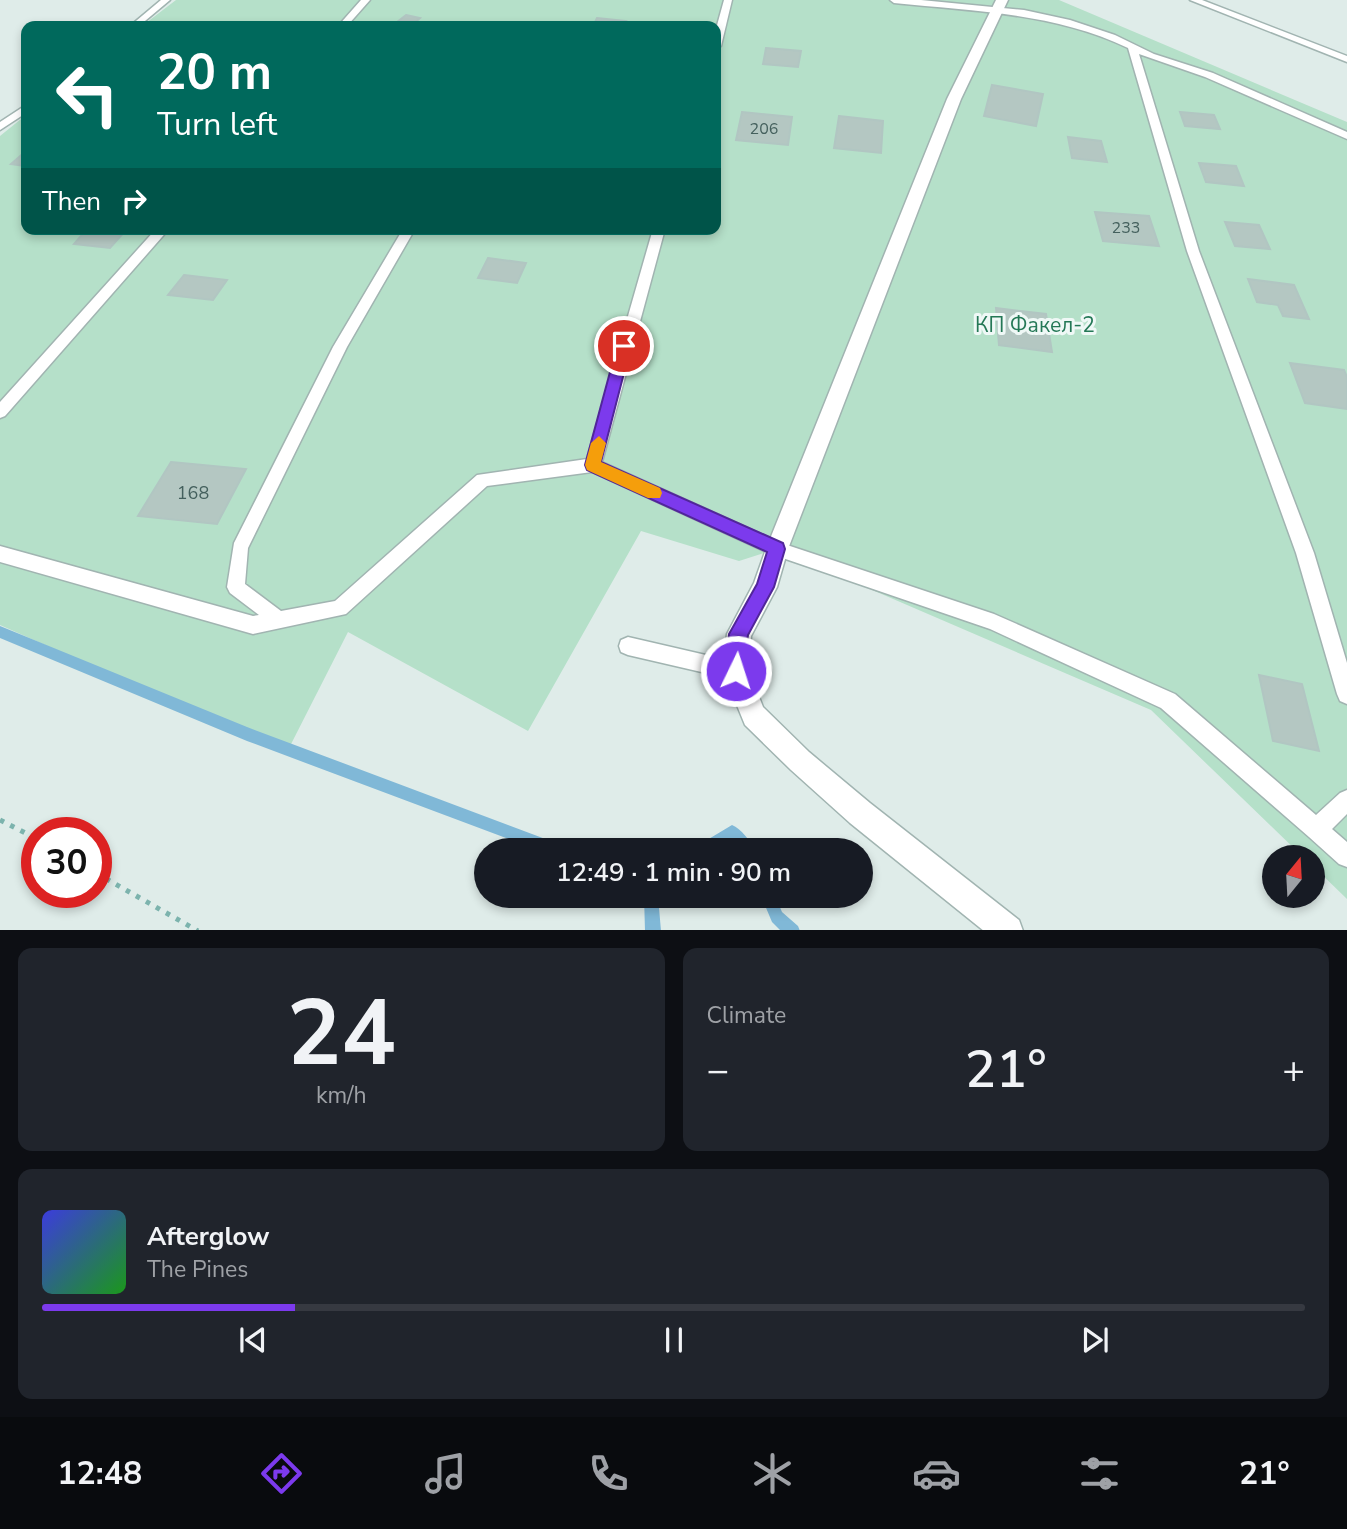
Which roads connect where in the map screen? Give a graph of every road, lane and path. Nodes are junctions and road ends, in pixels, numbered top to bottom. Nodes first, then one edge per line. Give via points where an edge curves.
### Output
1 (166, 0) edge
2 (366, 0) edge
3 (728, 0) edge
4 (894, 0) edge
5 (1194, 0) edge
6 (999, 6) edge
7 (143, 21) edge
8 (347, 21) edge
9 (721, 27) edge
10 (1132, 47) junction
11 (1347, 59) edge
12 (21, 112) edge
13 (0, 127) edge
14 (1347, 136) edge
15 (158, 235) edge
16 (405, 235) edge
17 (657, 235) edge
18 (0, 412) edge
19 (593, 465) junction
20 (777, 549) junction
21 (0, 554) edge
22 (279, 620) junction
23 (628, 646) dead end
24 (736, 671) junction
25 (1347, 694) edge
26 (1347, 800) edge
27 (0, 820) edge
28 (1316, 830) junction
29 (21, 831) edge
30 (1347, 856) edge
31 (112, 882) edge
32 (198, 930) edge
33 (1008, 930) edge

1 - 7 lane
2 - 8 lane
3 - 9 lane
4 - 6 lane
5 - 11 lane
6 - 10 lane via 1068,22
6 - 20 street via 954,99
10 - 14 lane via 1209,75
10 - 25 lane via 1193,251 1306,553
12 - 13 lane
15 - 18 lane
16 - 22 lane via 340,347 240,548 236,587
17 - 19 lane
19 - 20 lane
19 - 22 lane via 483,480 340,608
20 - 24 street via 765,587 738,634
20 - 28 lane via 993,622 1168,701
21 - 22 lane via 253,625
23 - 24 lane
24 - 33 street via 754,716 800,761
26 - 28 lane
27 - 29 path
28 - 30 lane
31 - 32 path

